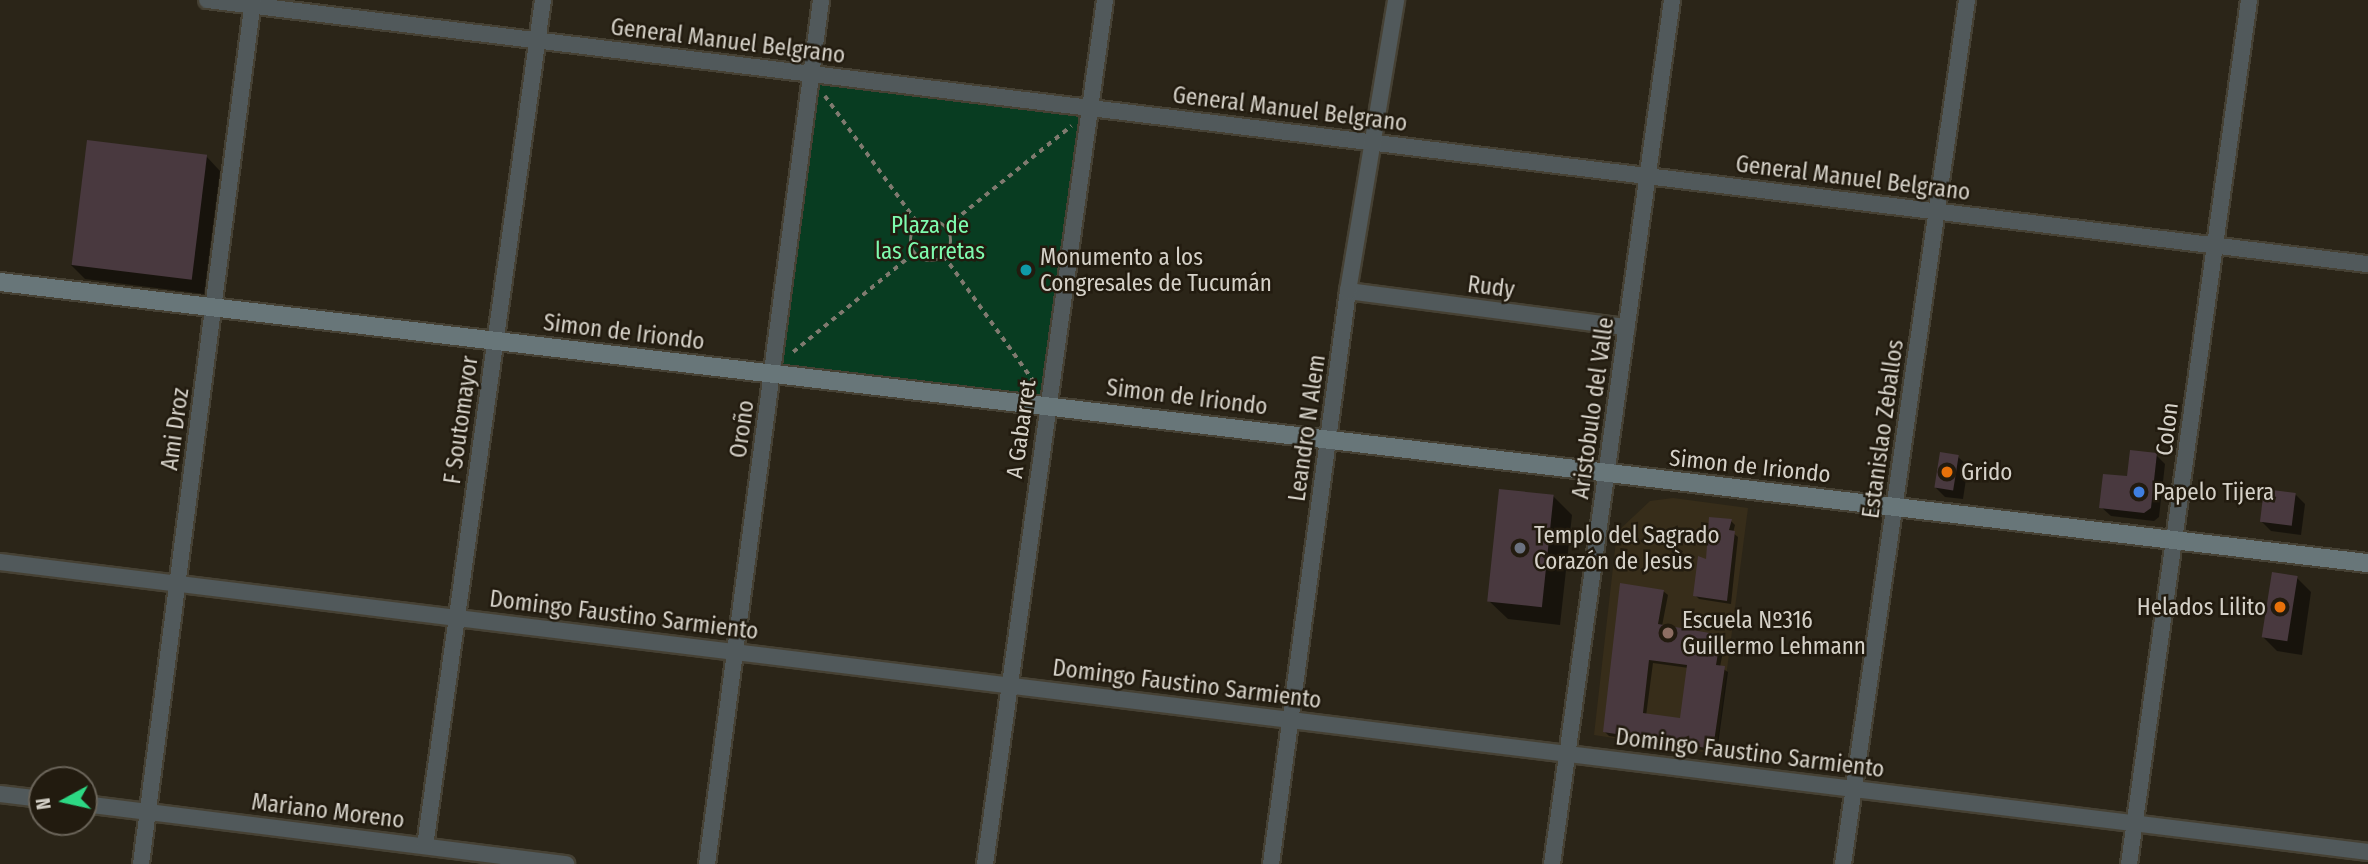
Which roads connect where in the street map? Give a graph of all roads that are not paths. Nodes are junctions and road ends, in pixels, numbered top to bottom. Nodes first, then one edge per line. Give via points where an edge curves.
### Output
1 (207, 0) edge
2 (543, 0) edge
3 (821, 0) edge
4 (1105, 0) edge
5 (1396, 0) edge
6 (1672, 0) edge
7 (1967, 0) edge
8 (2249, 0) edge
9 (253, 3) edge
10 (537, 40) junction
11 (814, 80) junction
12 (1086, 113) junction
13 (1371, 142) junction
14 (1648, 176) junction
15 (1936, 211) junction
16 (2214, 245) junction
17 (2368, 264) edge
18 (0, 282) edge
19 (1348, 291) junction
20 (214, 306) junction
21 (1627, 327) junction
22 (495, 341) junction
23 (772, 376) junction
24 (1043, 398) junction
25 (1329, 439) junction
26 (1606, 475) junction
27 (1896, 507) junction
28 (2175, 542) junction
29 (0, 562) edge
30 (2368, 563) edge
31 (177, 584) junction
32 (456, 618) junction
33 (735, 652) junction
34 (1009, 686) junction
35 (1290, 720) junction
36 (1567, 754) junction
37 (1853, 789) junction
38 (0, 794) edge
39 (28, 797) edge
40 (98, 806) edge
41 (148, 812) junction
42 (2135, 824) junction
43 (425, 846) junction
44 (2368, 852) edge
45 (141, 864) edge
46 (566, 864) edge
47 (707, 864) edge
48 (985, 864) edge
49 (1271, 864) edge
50 (1552, 864) edge
51 (1843, 864) edge
52 (2129, 864) edge

1 - 9 street, General Manuel Belgrano
2 - 10 street, F Soutomayor
3 - 11 street, Oroño
4 - 12 street, A Gabarret
5 - 13 street, Leandro N Alem
6 - 14 street, Aristobulo del Valle
7 - 15 street, Estanislao Zeballos
8 - 16 street, Colon
9 - 10 street, General Manuel Belgrano
9 - 20 street, Ami Droz
10 - 11 street, General Manuel Belgrano
10 - 22 street, F Soutomayor
11 - 12 street, General Manuel Belgrano
11 - 23 street, Oroño
12 - 13 street, General Manuel Belgrano
12 - 24 street, A Gabarret
13 - 14 street, General Manuel Belgrano
13 - 19 street, Leandro N Alem
14 - 15 street, General Manuel Belgrano
14 - 21 street, Aristobulo del Valle
15 - 16 street, General Manuel Belgrano
15 - 27 street, Estanislao Zeballos
16 - 17 street, General Manuel Belgrano
16 - 28 street, Colon
18 - 20 main road, Simon de Iriondo
19 - 21 street, Rudy
19 - 25 street, Leandro N Alem
20 - 22 main road, Simon de Iriondo
20 - 31 street, Ami Droz
21 - 26 street, Aristobulo del Valle
22 - 23 main road, Simon de Iriondo
22 - 32 street, F Soutomayor
23 - 24 main road, Simon de Iriondo
23 - 33 street, Oroño
24 - 25 main road, Simon de Iriondo
24 - 34 street, A Gabarret
25 - 26 main road, Simon de Iriondo
25 - 35 street, Leandro N Alem
26 - 27 main road, Simon de Iriondo
26 - 36 street, Aristobulo del Valle
27 - 28 main road, Simon de Iriondo
27 - 37 street, Estanislao Zeballos
28 - 30 main road, Simon de Iriondo
28 - 42 street, Colon
29 - 31 street, Domingo Faustino Sarmiento
31 - 32 street, Domingo Faustino Sarmiento
31 - 41 street, Ami Droz
32 - 33 street, Domingo Faustino Sarmiento
32 - 43 street, F Soutomayor
33 - 34 street, Domingo Faustino Sarmiento
33 - 47 street, Oroño
34 - 35 street, Domingo Faustino Sarmiento
34 - 48 street, A Gabarret
35 - 36 street, Domingo Faustino Sarmiento
35 - 49 street, Leandro N Alem
36 - 37 street, Domingo Faustino Sarmiento
36 - 50 street, Aristobulo del Valle
37 - 42 street, Domingo Faustino Sarmiento
37 - 51 street, Estanislao Zeballos
38 - 39 street
40 - 41 street, Mariano Moreno
41 - 43 street, Mariano Moreno
41 - 45 street, Ami Droz
42 - 44 street, Domingo Faustino Sarmiento
42 - 52 street, Colon
43 - 46 street, Mariano Moreno

